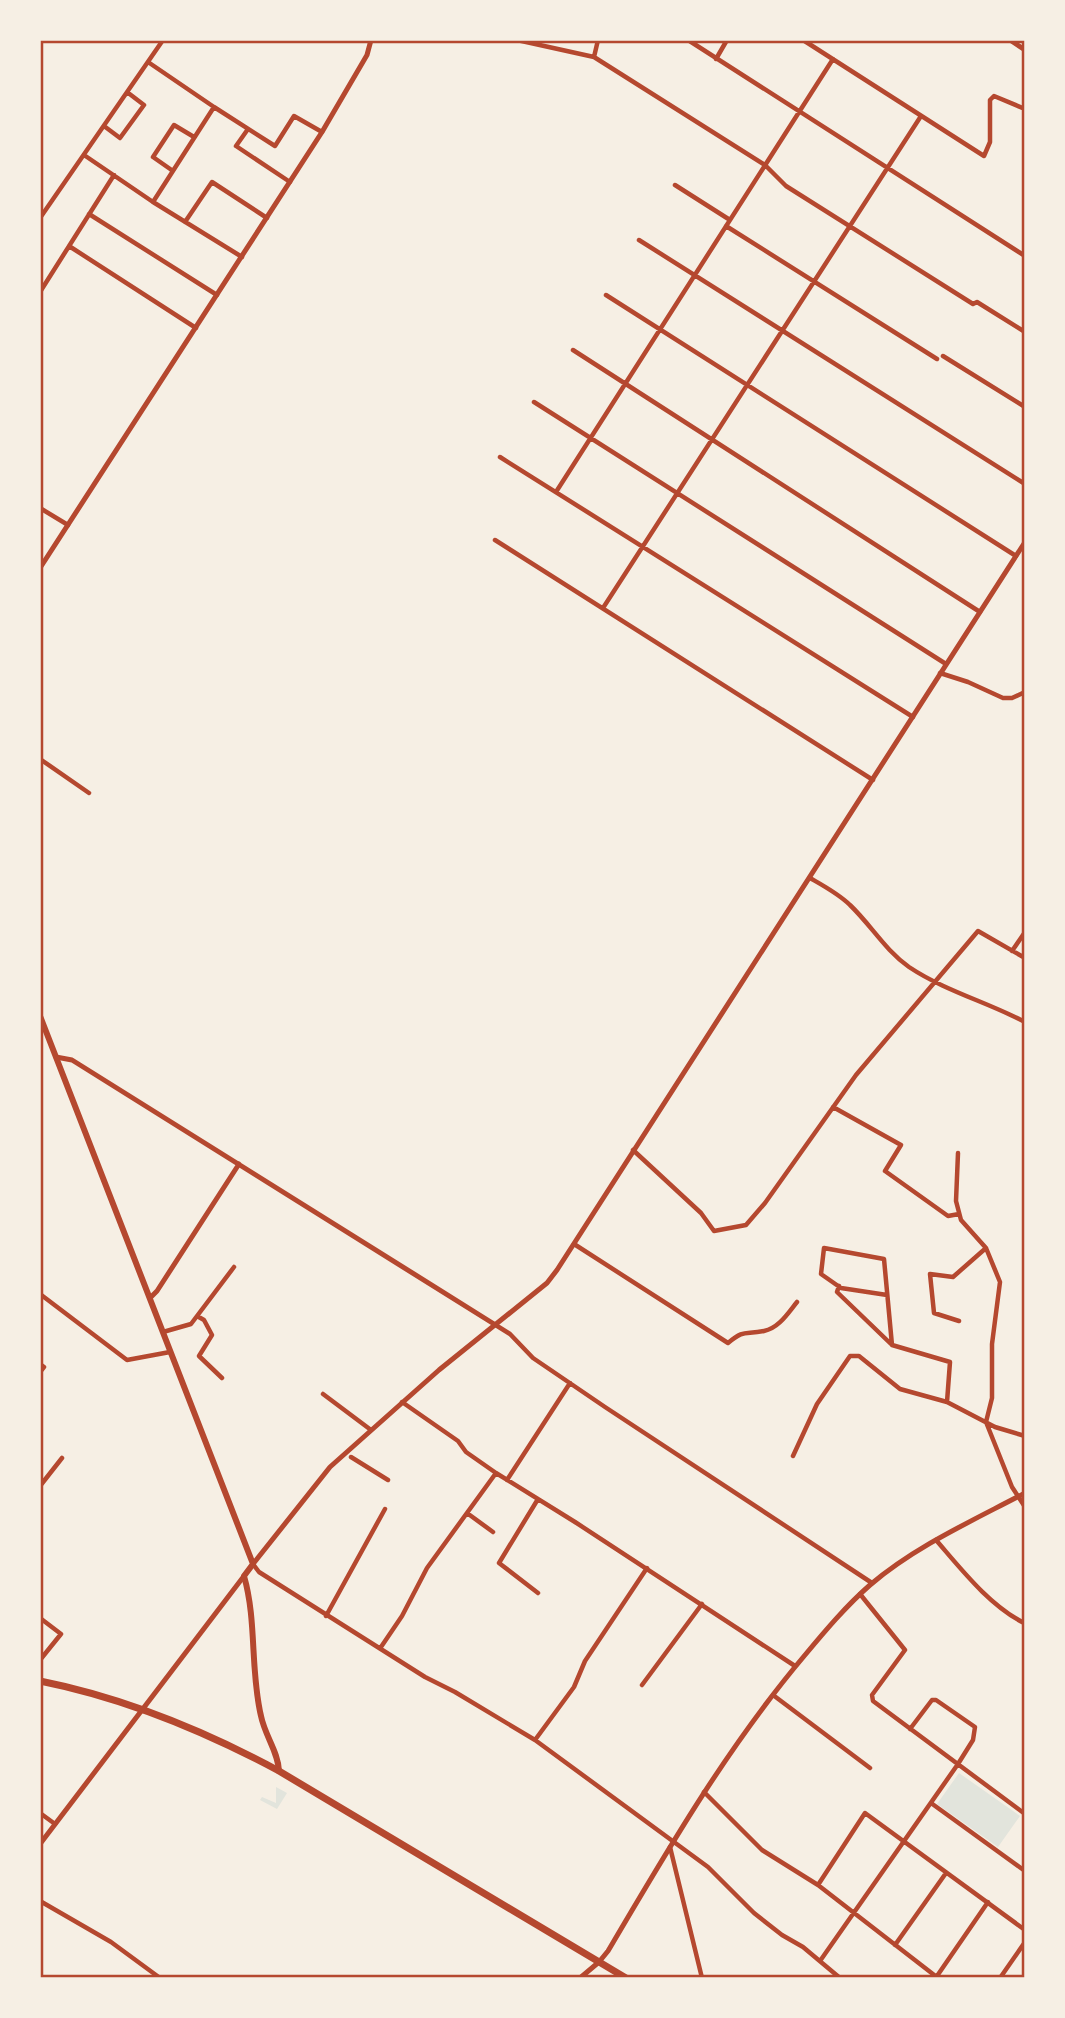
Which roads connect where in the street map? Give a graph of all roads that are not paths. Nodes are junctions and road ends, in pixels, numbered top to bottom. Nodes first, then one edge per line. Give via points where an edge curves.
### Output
1 (163, 40) edge
2 (371, 40) edge
3 (517, 40) edge
4 (598, 40) edge
5 (688, 40) edge
6 (727, 40) edge
7 (803, 40) edge
8 (1010, 40) edge
9 (528, 41) edge
10 (1025, 50) edge
11 (594, 57) junction
12 (716, 59) junction
13 (833, 59) junction
14 (148, 62) junction
15 (127, 92) junction
16 (214, 107) junction
17 (1025, 110) edge
18 (800, 111) junction
19 (921, 116) junction
20 (103, 126) junction
21 (248, 129) junction
22 (322, 132) junction
23 (194, 138) junction
24 (84, 155) junction
25 (765, 165) junction
26 (887, 168) junction
27 (173, 171) junction
28 (114, 175) junction
29 (290, 183) junction
30 (675, 185) dead end
31 (153, 202) junction
32 (89, 214) junction
33 (40, 218) edge
34 (267, 218) junction
35 (730, 220) junction
36 (185, 222) junction
37 (850, 225) junction
38 (726, 226) junction
39 (639, 240) dead end
40 (69, 246) junction
41 (1025, 256) edge
42 (242, 257) junction
43 (695, 275) junction
44 (814, 282) junction
45 (40, 292) edge
46 (217, 295) junction
47 (606, 295) dead end
48 (196, 328) junction
49 (660, 328) junction
50 (783, 330) junction
51 (1025, 332) edge
52 (573, 350) dead end
53 (625, 383) junction
54 (747, 385) junction
55 (534, 402) dead end
56 (1025, 407) edge
57 (590, 438) junction
58 (713, 438) junction
59 (500, 457) dead end
60 (1025, 484) edge
61 (555, 492) junction
62 (678, 492) junction
63 (40, 508) edge
64 (68, 525) junction
65 (495, 540) dead end
66 (1025, 542) edge
67 (643, 547) junction
68 (1016, 556) junction
69 (40, 568) edge
70 (603, 608) junction
71 (980, 612) junction
72 (946, 664) junction
73 (940, 673) junction
74 (1025, 692) edge
75 (913, 717) junction
76 (40, 759) edge
77 (873, 780) junction
78 (89, 793) dead end
79 (810, 878) junction
80 (1025, 932) edge
81 (1012, 951) junction
82 (1025, 958) edge
83 (935, 982) junction
84 (40, 1016) edge
85 (1025, 1023) edge
86 (56, 1057) junction
87 (833, 1107) junction
88 (634, 1150) junction
89 (958, 1153) dead end
90 (239, 1164) junction
91 (959, 1214) junction
92 (574, 1244) junction
93 (986, 1248) junction
94 (234, 1267) dead end
95 (839, 1286) junction
96 (40, 1294) edge
97 (887, 1295) junction
98 (150, 1298) junction
99 (797, 1302) dead end
100 (197, 1316) junction
101 (959, 1321) dead end
102 (494, 1324) junction
103 (162, 1332) junction
104 (892, 1345) junction
105 (170, 1352) junction
106 (40, 1364) edge
107 (40, 1372) edge
108 (222, 1378) dead end
109 (570, 1383) junction
110 (323, 1394) dead end
111 (402, 1402) junction
112 (947, 1402) junction
113 (986, 1422) junction
114 (371, 1430) junction
115 (1025, 1436) edge
116 (793, 1456) dead end
117 (351, 1457) dead end
118 (62, 1458) dead end
119 (496, 1473) junction
120 (388, 1480) dead end
121 (507, 1480) junction
122 (40, 1486) edge
123 (1025, 1493) edge
124 (1018, 1496) junction
125 (538, 1499) junction
126 (1025, 1507) edge
127 (385, 1509) dead end
128 (467, 1513) junction
129 (493, 1532) dead end
130 (936, 1540) junction
131 (253, 1564) junction
132 (647, 1568) junction
133 (244, 1576) junction
134 (872, 1583) junction
135 (538, 1593) dead end
136 (860, 1594) junction
137 (702, 1604) junction
138 (326, 1616) junction
139 (40, 1618) edge
140 (1024, 1623) edge
141 (381, 1648) junction
142 (40, 1660) edge
143 (795, 1666) junction
144 (40, 1681) edge
145 (642, 1685) dead end
146 (772, 1694) junction
147 (143, 1709) junction
148 (910, 1729) junction
149 (535, 1740) junction
150 (958, 1764) junction
151 (870, 1768) dead end
152 (279, 1771) junction
153 (704, 1792) junction
154 (931, 1803) junction
155 (40, 1812) edge
156 (1025, 1814) edge
157 (55, 1824) junction
158 (904, 1842) junction
159 (40, 1844) edge
160 (671, 1844) junction
161 (1025, 1871) edge
162 (946, 1873) junction
163 (818, 1885) junction
164 (40, 1901) edge
165 (988, 1902) junction
166 (854, 1914) junction
167 (1025, 1930) edge
168 (1025, 1942) edge
169 (895, 1945) junction
170 (820, 1961) junction
171 (599, 1962) junction
172 (937, 1977) edge
173 (160, 1978) edge
174 (580, 1978) edge
175 (626, 1978) edge
176 (702, 1978) edge
177 (840, 1978) edge
178 (1000, 1978) edge

1 - 14 street
2 - 22 street via 367,55
3 - 9 street
4 - 11 street
5 - 12 street
6 - 12 street
7 - 13 street
8 - 10 street
9 - 11 street
11 - 25 street
12 - 18 street
13 - 18 street
13 - 19 street
14 - 15 street
14 - 16 street
15 - 20 street
15 - 20 street via 144,105 120,138
16 - 21 street
16 - 23 street
17 - 19 street via 994,96 990,100 990,142 984,156
18 - 25 street
18 - 26 street
19 - 26 street
20 - 24 street
21 - 22 street via 275,146 293,116
21 - 29 street via 236,146
22 - 29 street
23 - 27 street
23 - 27 street via 174,125 153,157
24 - 28 street
24 - 33 street
25 - 35 street
25 - 37 street via 786,186
26 - 37 street
26 - 41 street
27 - 31 street
28 - 31 street
28 - 32 street
29 - 34 street
30 - 35 street
31 - 36 street
32 - 40 street
32 - 46 street
34 - 36 street via 212,182
34 - 42 street
35 - 38 street
36 - 42 street
37 - 44 street
37 - 51 street
38 - 43 street
38 - 44 street
39 - 43 street
40 - 45 street
40 - 48 street
42 - 46 street
43 - 49 street
43 - 50 street
44 - 50 street
44 - 56 street
46 - 48 street
47 - 49 street
48 - 64 street
49 - 53 street
49 - 54 street
50 - 54 street
50 - 60 street
52 - 53 street
53 - 57 street
53 - 58 street
54 - 58 street
54 - 68 street
55 - 57 street
57 - 61 street
57 - 62 street
58 - 62 street
58 - 71 street
59 - 61 street
61 - 67 street
62 - 67 street
62 - 72 street
63 - 64 street
64 - 69 street
65 - 70 street
66 - 68 street
67 - 70 street
67 - 75 street
68 - 71 street
70 - 77 street
71 - 72 street
72 - 73 street
73 - 74 street via 1003,698
73 - 75 street
75 - 77 street
76 - 78 street
77 - 79 street
79 - 83 street via 850,905 887,949
79 - 88 street
80 - 81 street
81 - 82 street
81 - 83 street via 978,931
83 - 85 street
83 - 87 street
84 - 86 main road
86 - 90 street via 72,1060
86 - 98 main road
87 - 88 street via 746,1224 714,1231
87 - 91 street via 901,1145 885,1171 948,1216
88 - 92 street
89 - 91 street
90 - 98 street
90 - 102 street
91 - 93 street
92 - 99 street via 728,1343 746,1331 765,1331 778,1324
92 - 102 street via 547,1283
93 - 101 street via 953,1277 930,1275 934,1313
93 - 113 street via 1000,1282 992,1344 992,1398
94 - 100 street
95 - 97 street
95 - 97 street via 821,1274 824,1248 884,1259
95 - 104 street via 836,1292
96 - 105 street via 127,1360
97 - 104 street
98 - 103 main road
100 - 103 street via 191,1324
100 - 108 street via 212,1335 199,1356
102 - 109 street
102 - 111 street
103 - 105 main road
104 - 112 street via 950,1362
105 - 131 main road
106 - 107 street via 44,1367
109 - 121 street
109 - 134 street
110 - 114 street
111 - 114 street
111 - 119 street
112 - 113 street
112 - 116 street via 900,1389 859,1356 850,1356 817,1404
113 - 115 street
113 - 124 street
114 - 131 street via 325,1473
117 - 120 street
118 - 122 street
119 - 121 street
119 - 128 street
121 - 125 street
123 - 124 street
124 - 126 street
124 - 130 street
125 - 132 street
125 - 135 street via 499,1563
127 - 138 street
128 - 129 street
128 - 141 street via 427,1568
130 - 134 street
130 - 140 street via 986,1593
131 - 133 main road
131 - 138 street
132 - 137 street
132 - 149 street via 585,1661 574,1687
133 - 147 street
133 - 152 main road via 261,1716 279,1756
134 - 136 street
136 - 143 street
136 - 148 street via 905,1650 872,1695 873,1701
137 - 143 street
137 - 145 street
138 - 141 street
139 - 142 street via 61,1634
141 - 149 street
143 - 146 street
144 - 147 highway
146 - 151 street
146 - 153 street
147 - 152 highway via 207,1734
147 - 157 street
148 - 150 street
148 - 150 street via 932,1700 975,1727 974,1740
149 - 160 street
150 - 154 street
150 - 156 street
152 - 171 highway
153 - 160 street
153 - 163 street via 762,1850
154 - 158 street
154 - 161 street
155 - 157 street
157 - 159 street
158 - 162 street
158 - 163 street via 865,1813
158 - 166 street
160 - 170 street via 708,1867 763,1920
160 - 171 street
160 - 176 street
162 - 165 street
162 - 169 street
163 - 166 street
164 - 173 street via 111,1942
165 - 167 street
165 - 172 street
166 - 169 street
166 - 170 street
168 - 178 street
169 - 172 street
170 - 177 street
171 - 174 street
171 - 175 highway

